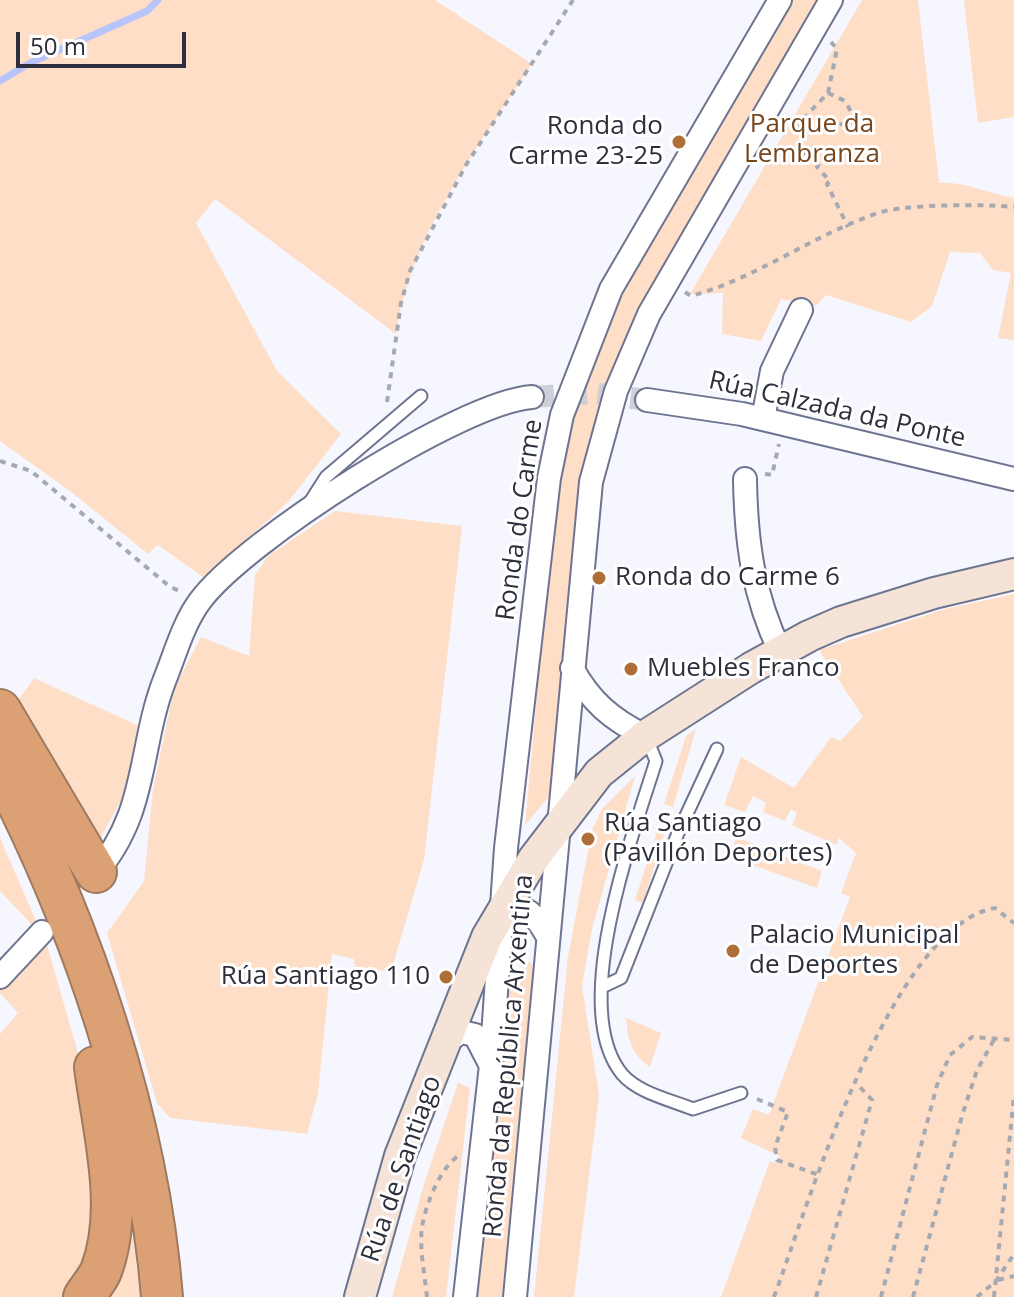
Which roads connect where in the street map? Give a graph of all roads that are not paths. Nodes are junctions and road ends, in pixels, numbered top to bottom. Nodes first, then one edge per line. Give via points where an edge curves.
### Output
1 (780, 0) edge
2 (831, 0) edge
3 (801, 310) dead end
4 (421, 396) dead end
5 (532, 397) tunnel mouth
6 (647, 400) tunnel mouth
7 (758, 418) junction
8 (1014, 479) edge
9 (752, 480) road end
10 (298, 520) junction
11 (1014, 574) edge
12 (780, 651) junction
13 (571, 668) junction
14 (1, 712) edge
15 (645, 736) junction
16 (717, 749) dead end
17 (0, 768) edge
18 (560, 821) junction
19 (90, 879) joint
20 (500, 909) junction
21 (42, 932) dead end
22 (548, 937) junction
23 (0, 977) edge
24 (602, 987) junction
25 (103, 1012) junction
26 (446, 1042) junction
27 (491, 1065) junction
28 (741, 1093) dead end
29 (84, 1297) edge
30 (162, 1297) edge
31 (360, 1297) edge
32 (465, 1297) edge
33 (515, 1297) edge

1 - 20 street, Ronda do Carme via 611,289 562,415 549,478
2 - 13 street via 661,291 616,391 591,482
3 - 7 street via 772,371
4 - 10 lane via 326,477
5 - 10 street via 476,412 428,435
6 - 7 street, Rúa Calzada da Ponte
7 - 8 street, Rúa Calzada da Ponte
9 - 12 street via 750,561 756,592
10 - 19 street via 200,601 163,683 136,806
11 - 12 street, Rúa de Santiago via 841,622
12 - 15 street, Rúa de Santiago
13 - 15 street via 599,708
13 - 18 street
14 - 19 highway
15 - 18 street, Rúa de Santiago via 606,766
15 - 24 lane via 656,761 613,906
16 - 24 lane via 621,978
17 - 25 highway via 69,916
18 - 20 street, Rúa de Santiago
18 - 22 street, Ronda da República Arxentina
20 - 22 street via 527,909
20 - 26 street, Rúa de Santiago
20 - 27 street, Ronda da República Arxentina
21 - 23 street
22 - 33 street, Ronda da República Arxentina
24 - 28 lane via 600,1014 606,1038 623,1075 637,1086 693,1109
25 - 29 highway via 94,1056 111,1193 109,1233 101,1272
25 - 30 highway via 145,1182
26 - 27 street, Rúa de Santiago via 461,1032 475,1035
26 - 31 street, Rúa de Santiago via 400,1156
27 - 32 street, Ronda da República Arxentina

